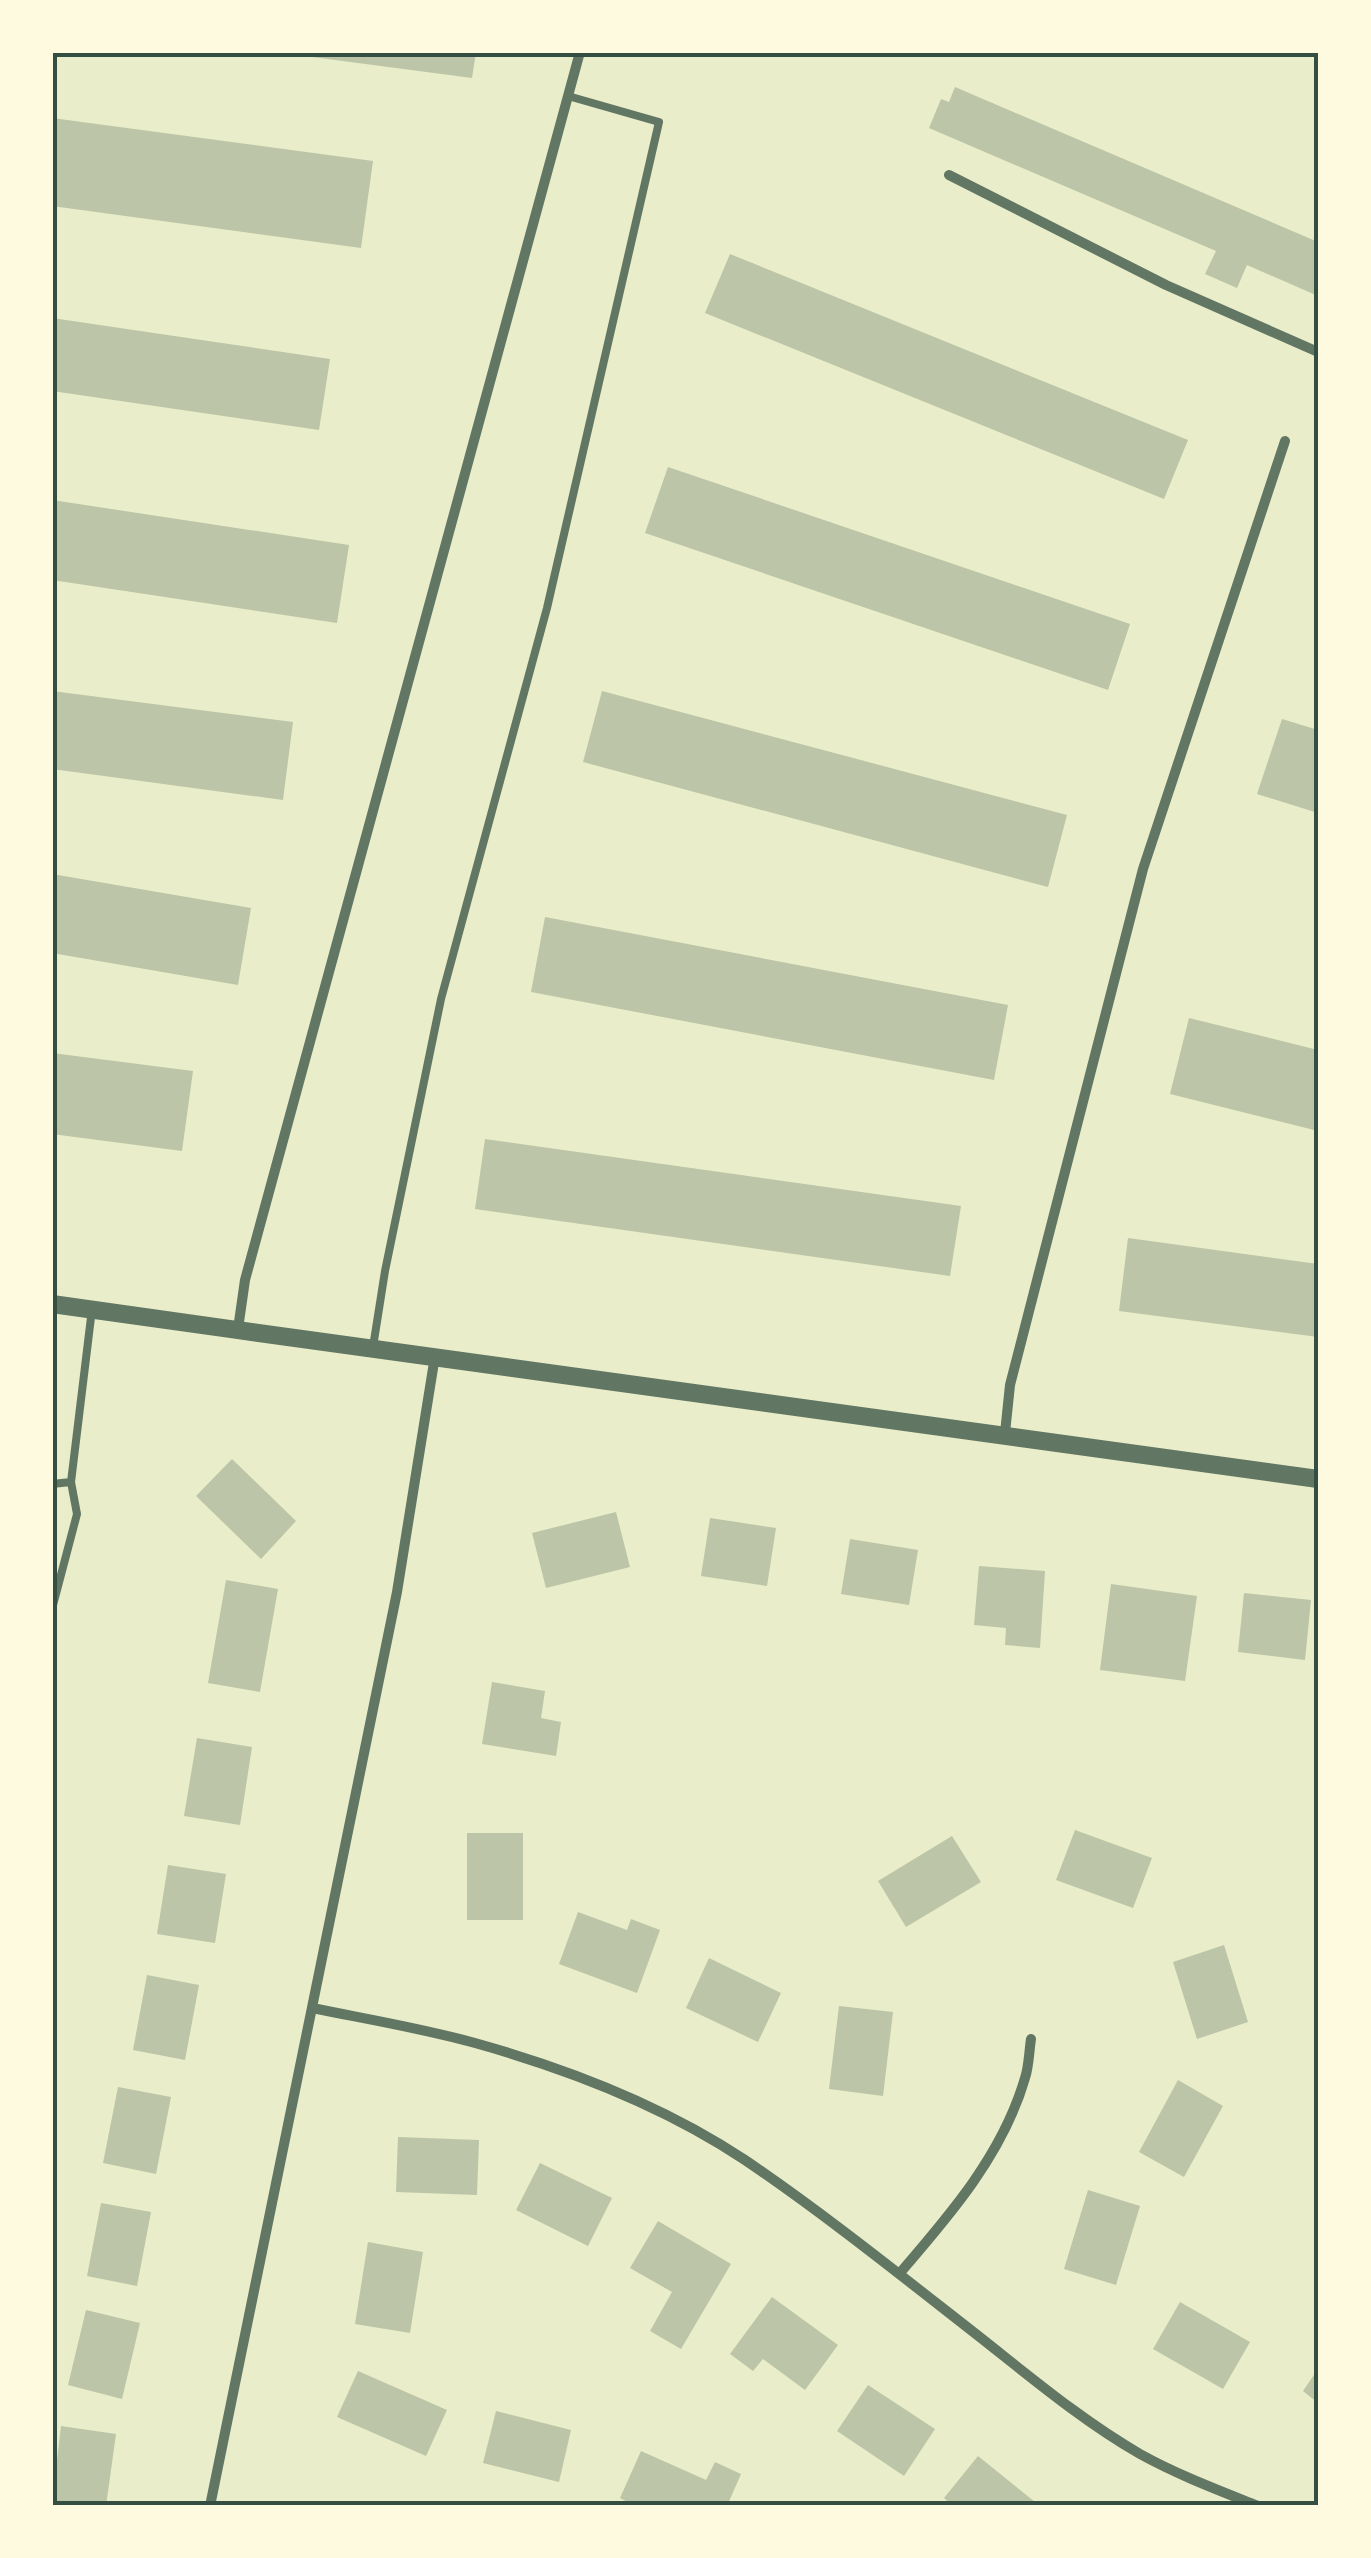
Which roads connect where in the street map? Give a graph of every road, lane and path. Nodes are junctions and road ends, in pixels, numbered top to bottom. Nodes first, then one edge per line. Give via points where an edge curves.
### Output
1 (580, 52) edge
2 (568, 96) junction
3 (949, 175) dead end
4 (1318, 352) edge
5 (1286, 441) dead end
6 (52, 1304) edge
7 (92, 1309) junction
8 (238, 1329) junction
9 (373, 1347) junction
10 (435, 1356) junction
11 (1005, 1433) junction
12 (1318, 1479) edge
13 (71, 1482) junction
14 (52, 1484) edge
15 (52, 1609) edge
16 (312, 2008) junction
17 (1030, 2039) dead end
18 (899, 2274) junction
19 (210, 2506) edge
20 (1258, 2506) edge

1 - 2 street
2 - 8 street via 245,1280
2 - 9 lane via 659,122 547,608 442,999
3 - 4 street via 1166,285
5 - 11 street via 1143,869 1010,1386
6 - 7 street
7 - 8 street
7 - 13 lane
8 - 9 street
9 - 10 street
10 - 11 street
10 - 16 street via 398,1592
11 - 12 street
13 - 14 lane
13 - 15 lane via 76,1514
16 - 18 street via 473,2042 637,2101 744,2160
16 - 19 street
17 - 18 street via 1027,2074 992,2155
18 - 20 street via 1084,2418 1143,2456

